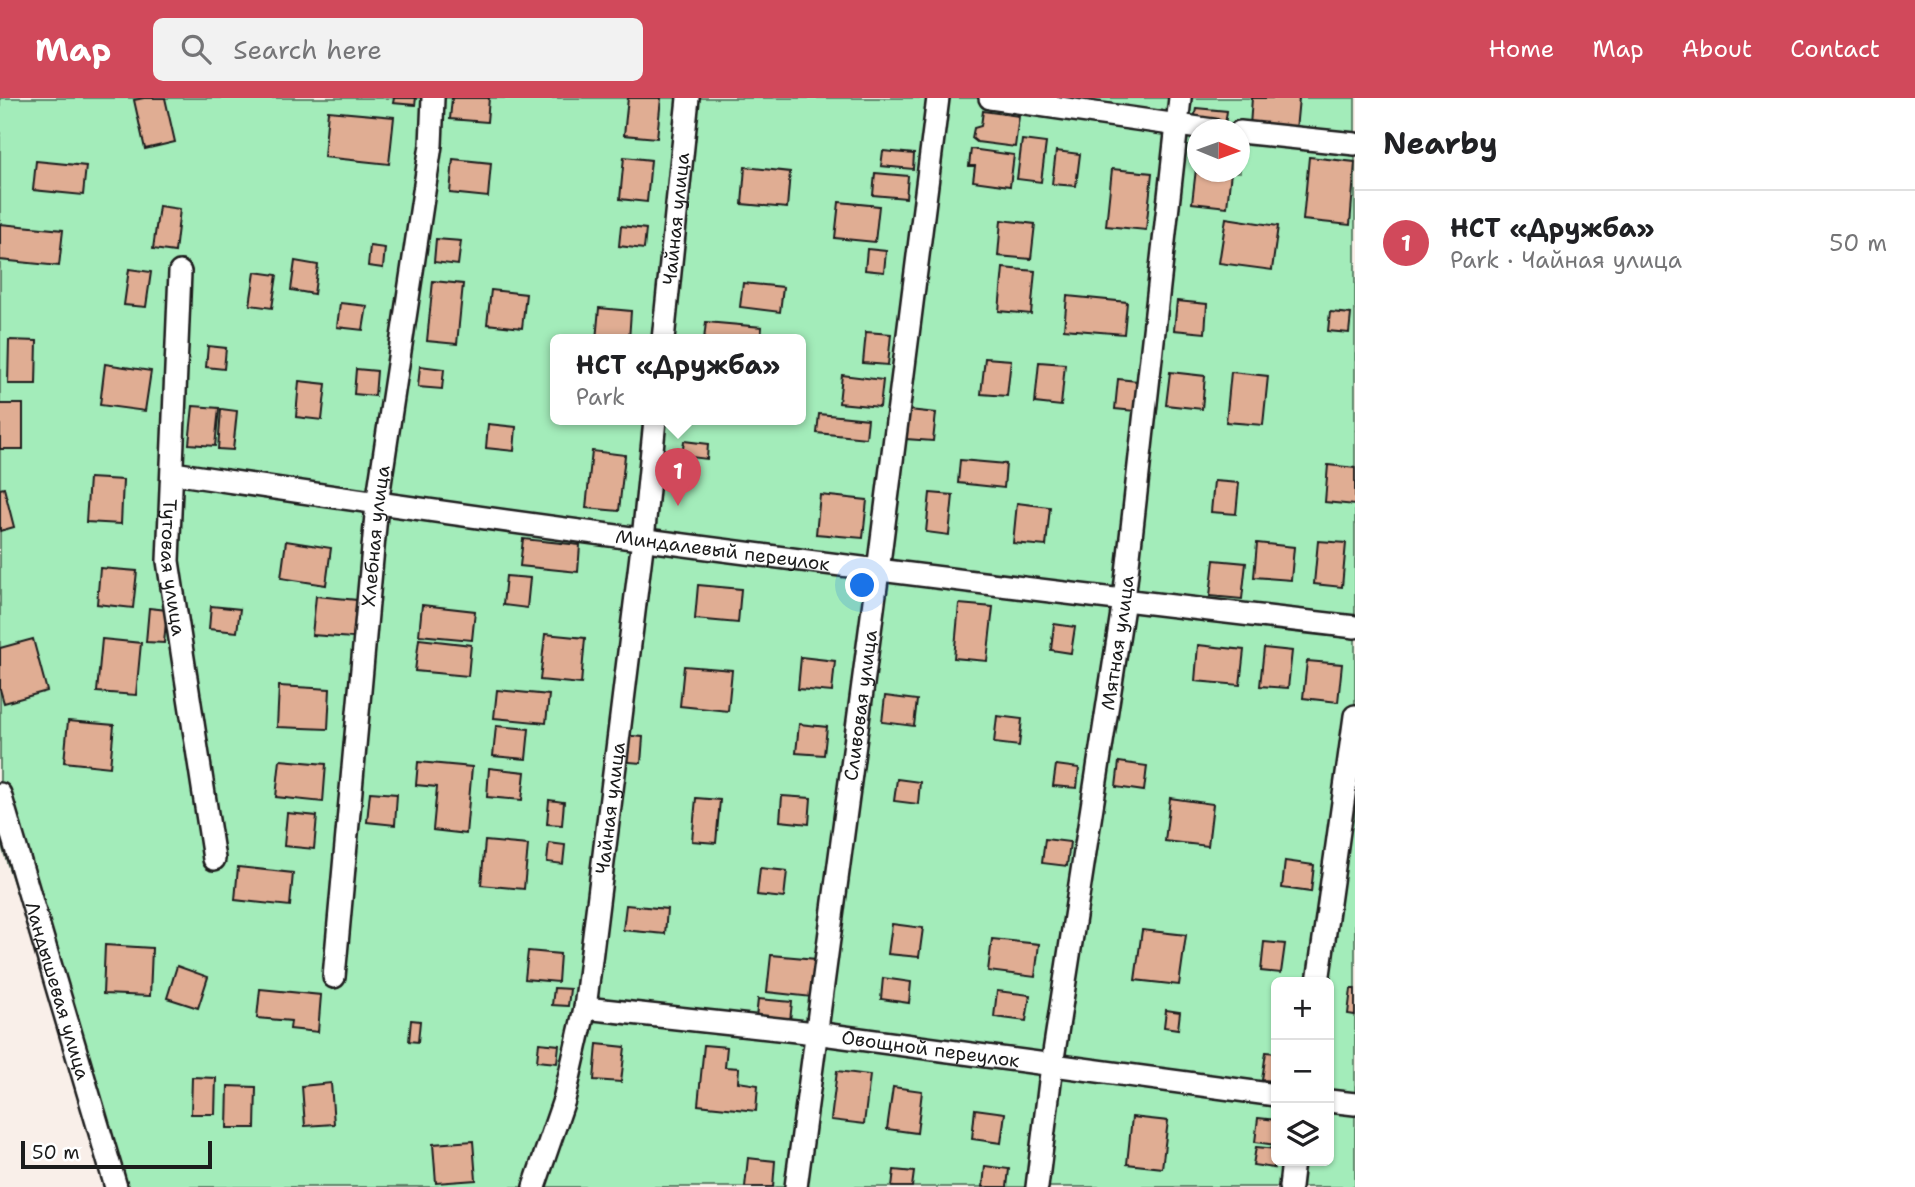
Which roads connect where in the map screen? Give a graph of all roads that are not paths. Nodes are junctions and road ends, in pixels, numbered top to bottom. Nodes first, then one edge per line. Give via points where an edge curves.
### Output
1 (433, 98) edge
2 (688, 98) edge
3 (938, 98) edge
4 (990, 98) edge
5 (1180, 98) edge
6 (1177, 126) junction
7 (1187, 127) edge
8 (1250, 133) edge
9 (1355, 144) edge
10 (180, 272) dead end
11 (664, 334) edge
12 (654, 425) edge
13 (173, 473) junction
14 (376, 503) junction
15 (643, 539) junction
16 (878, 571) junction
17 (1124, 600) junction
18 (1355, 626) edge
19 (1355, 716) edge
20 (0, 794) edge
21 (214, 859) dead end
22 (334, 977) dead end
23 (1319, 977) edge
24 (584, 1007) junction
25 (815, 1033) junction
26 (1052, 1065) junction
27 (1271, 1094) edge
28 (1334, 1102) edge
29 (1355, 1104) edge
30 (1292, 1166) edge
31 (116, 1187) edge
32 (534, 1187) edge
33 (796, 1187) edge
34 (1037, 1187) edge
35 (1290, 1187) edge

1 - 14 street, Хлебная улица via 431,145
2 - 11 street, Чайная улица
3 - 16 street, Сливовая улица
4 - 6 street
5 - 6 street, Мятная улица
6 - 7 street
6 - 17 street, Мятная улица
8 - 9 street
10 - 13 street, Тутовая улица
12 - 15 street, Чайная улица
13 - 14 street, Миндалевый переулок
13 - 21 street, Тутовая улица via 167,561
14 - 15 street, Миндалевый переулок
14 - 22 street, Хлебная улица
15 - 16 street, Миндалевый переулок
15 - 24 street, Чайная улица
16 - 17 street, Миндалевый переулок
16 - 25 street, Сливовая улица
17 - 18 street, Миндалевый переулок
17 - 26 street, Мятная улица
19 - 23 street
20 - 31 street, Ландышевая улица
24 - 25 street, Овощной переулок
24 - 32 street, Чайная улица via 564,1100
25 - 26 street, Овощной переулок
25 - 33 street, Сливовая улица
26 - 27 street, Овощной переулок
26 - 34 street, Мятная улица
28 - 29 street
30 - 35 street

